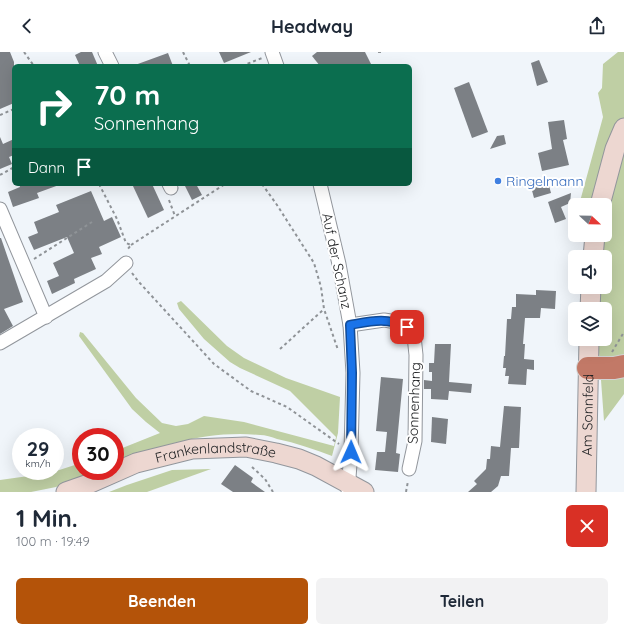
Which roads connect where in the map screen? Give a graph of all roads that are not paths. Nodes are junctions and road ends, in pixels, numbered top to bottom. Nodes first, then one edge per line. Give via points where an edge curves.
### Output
1 (105, 52) edge
2 (111, 64) edge
3 (624, 128) edge
4 (320, 186) edge
5 (602, 198) edge
6 (0, 209) edge
7 (126, 263) road end
8 (46, 317) junction
9 (350, 325) junction
10 (0, 342) edge
11 (589, 346) edge
12 (624, 366) edge
13 (588, 368) junction
14 (410, 469) dead end
15 (354, 489) edge
16 (66, 492) edge
17 (586, 492) edge

1 - 2 street
3 - 5 street via 615,149
4 - 9 street, Auf der Schanz
6 - 8 street
7 - 8 street via 106,281
8 - 10 street
9 - 14 street, Sonnenhang via 384,320 397,322 407,327 414,336 415,441
9 - 15 street, Auf der Schanz via 351,452
11 - 13 street, Am Sonnfeld
12 - 13 highway
13 - 17 street, Am Sonnfeld
15 - 16 street, Frankenlandstraße via 299,459 276,452 238,447 185,450 136,463

